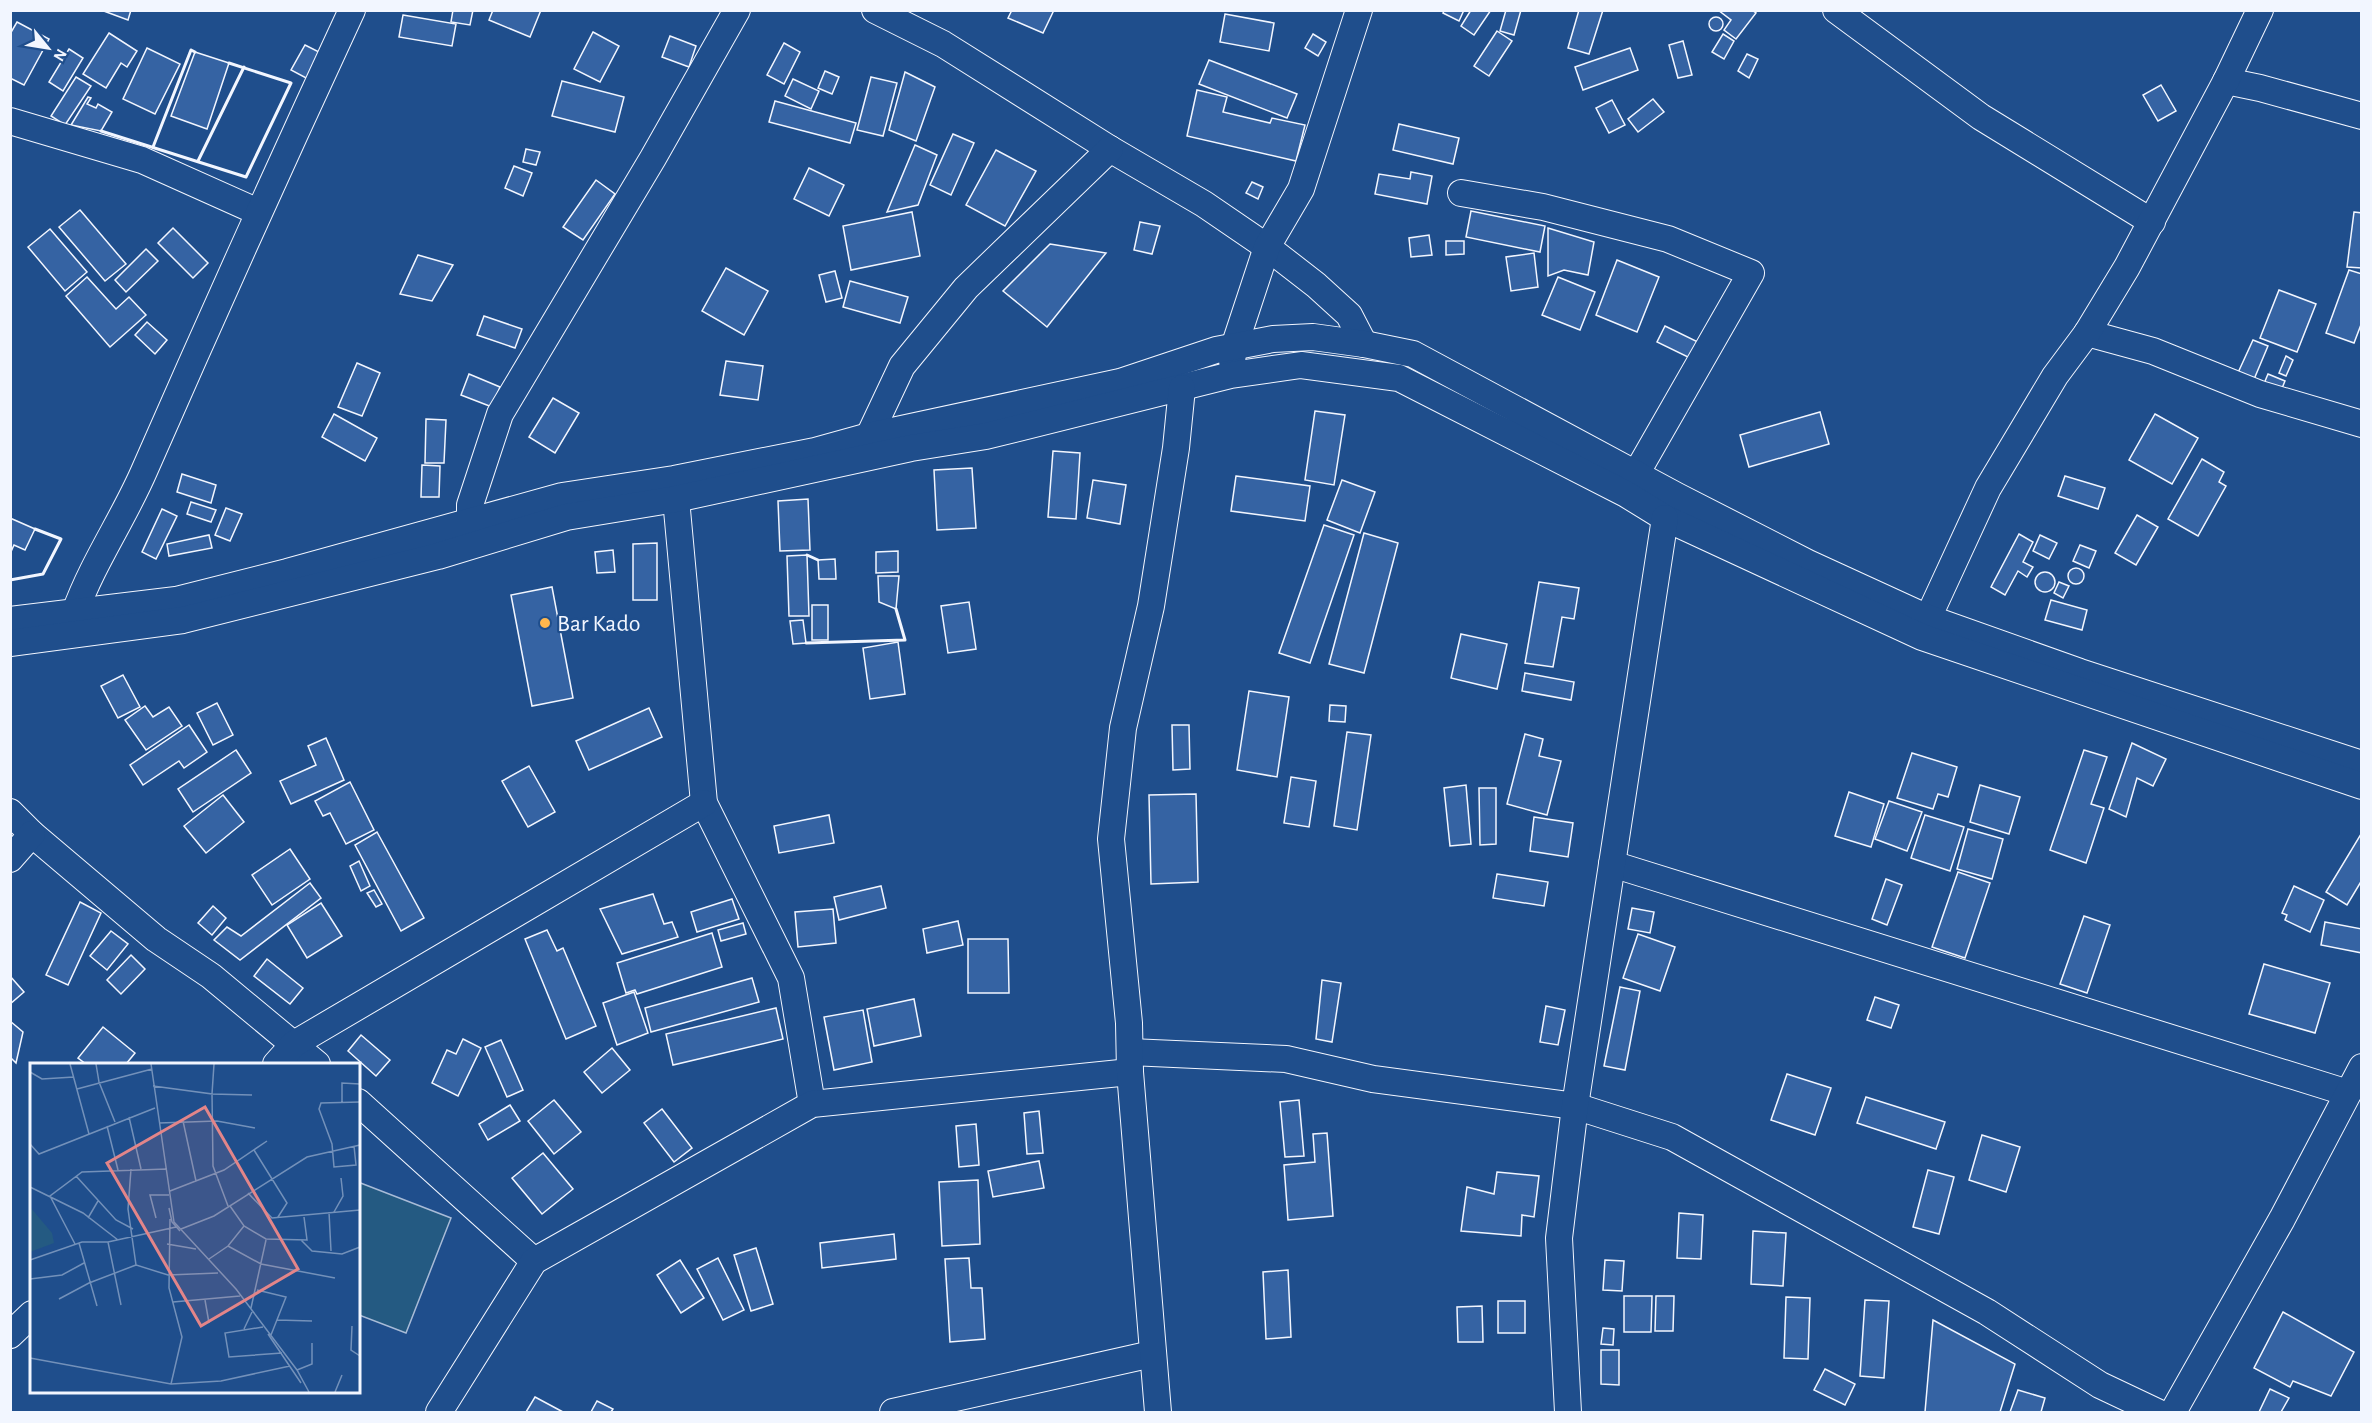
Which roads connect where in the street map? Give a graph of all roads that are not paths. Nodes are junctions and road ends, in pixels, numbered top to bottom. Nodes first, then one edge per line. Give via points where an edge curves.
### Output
1 (352, 10) edge
2 (737, 10) edge
3 (875, 10) edge
4 (1359, 10) edge
5 (1836, 10) edge
6 (2260, 10) edge
7 (2226, 81) junction
8 (2361, 116) edge
9 (10, 121) edge
10 (1110, 149) junction
11 (1461, 193) dead end
12 (258, 212) junction
13 (2152, 222) junction
14 (1267, 247) junction
15 (2087, 333) junction
16 (1364, 344) junction
17 (1234, 346) junction
18 (1231, 375) junction
19 (1182, 388) junction
20 (2361, 424) edge
21 (869, 436) junction
22 (1636, 474) junction
23 (676, 499) junction
24 (1665, 518) junction
25 (470, 521) junction
26 (75, 612) junction
27 (1928, 618) junction
28 (10, 620) edge
29 (10, 643) edge
30 (2361, 764) edge
31 (2361, 786) edge
32 (704, 803) junction
33 (10, 812) edge
34 (32, 834) junction
35 (10, 859) edge
36 (1611, 864) junction
37 (294, 1044) junction
38 (278, 1063) edge
39 (315, 1063) edge
40 (1130, 1063) junction
41 (2361, 1067) edge
42 (2348, 1093) junction
43 (360, 1104) edge
44 (812, 1104) junction
45 (1575, 1106) junction
46 (534, 1260) junction
47 (30, 1316) edge
48 (10, 1335) edge
49 (1152, 1354) junction
50 (439, 1413) edge
51 (893, 1413) edge
52 (1158, 1413) edge
53 (1568, 1413) edge
54 (2157, 1413) edge
55 (2173, 1413) edge

1 - 12 street
2 - 25 street via 500,414 470,505
3 - 10 street via 943,44
4 - 14 street via 1300,189
5 - 13 street via 1981,117
6 - 7 street
7 - 8 street
7 - 13 street
9 - 12 street via 142,160
10 - 14 street via 1204,204
10 - 21 street via 966,288 902,366
11 - 22 street via 1543,207 1668,239 1751,273
12 - 26 street via 133,497
13 - 15 street
14 - 16 street via 1349,315
14 - 17 street
15 - 20 street via 2152,351 2260,394
15 - 27 street via 2055,376 1988,488
16 - 17 street via 1313,337
16 - 22 street via 1413,354
17 - 18 street
17 - 21 street via 1120,382
18 - 19 street
18 - 24 street via 1301,365 1399,378 1626,494
19 - 23 street via 986,436 911,448
19 - 40 street via 1150,606 1123,728 1111,839
21 - 25 street via 815,451 674,479 562,496
22 - 27 street via 1808,563
23 - 29 street via 566,517 438,556 183,620
23 - 32 street
24 - 31 street via 1922,637
24 - 36 street
25 - 26 street via 176,600
26 - 28 street
27 - 30 street
32 - 37 street
32 - 44 street via 791,978
33 - 34 street
34 - 35 street
34 - 37 street via 156,939 211,976
36 - 42 street
36 - 45 street
37 - 38 street
37 - 39 street
40 - 44 street
40 - 45 street via 1286,1059 1373,1079
40 - 49 street
41 - 42 street
42 - 55 street
43 - 46 street
44 - 46 street
45 - 53 street via 1559,1238
45 - 54 street via 1672,1137 1987,1312 2100,1385
46 - 50 street
47 - 48 street
49 - 51 street
49 - 52 street

